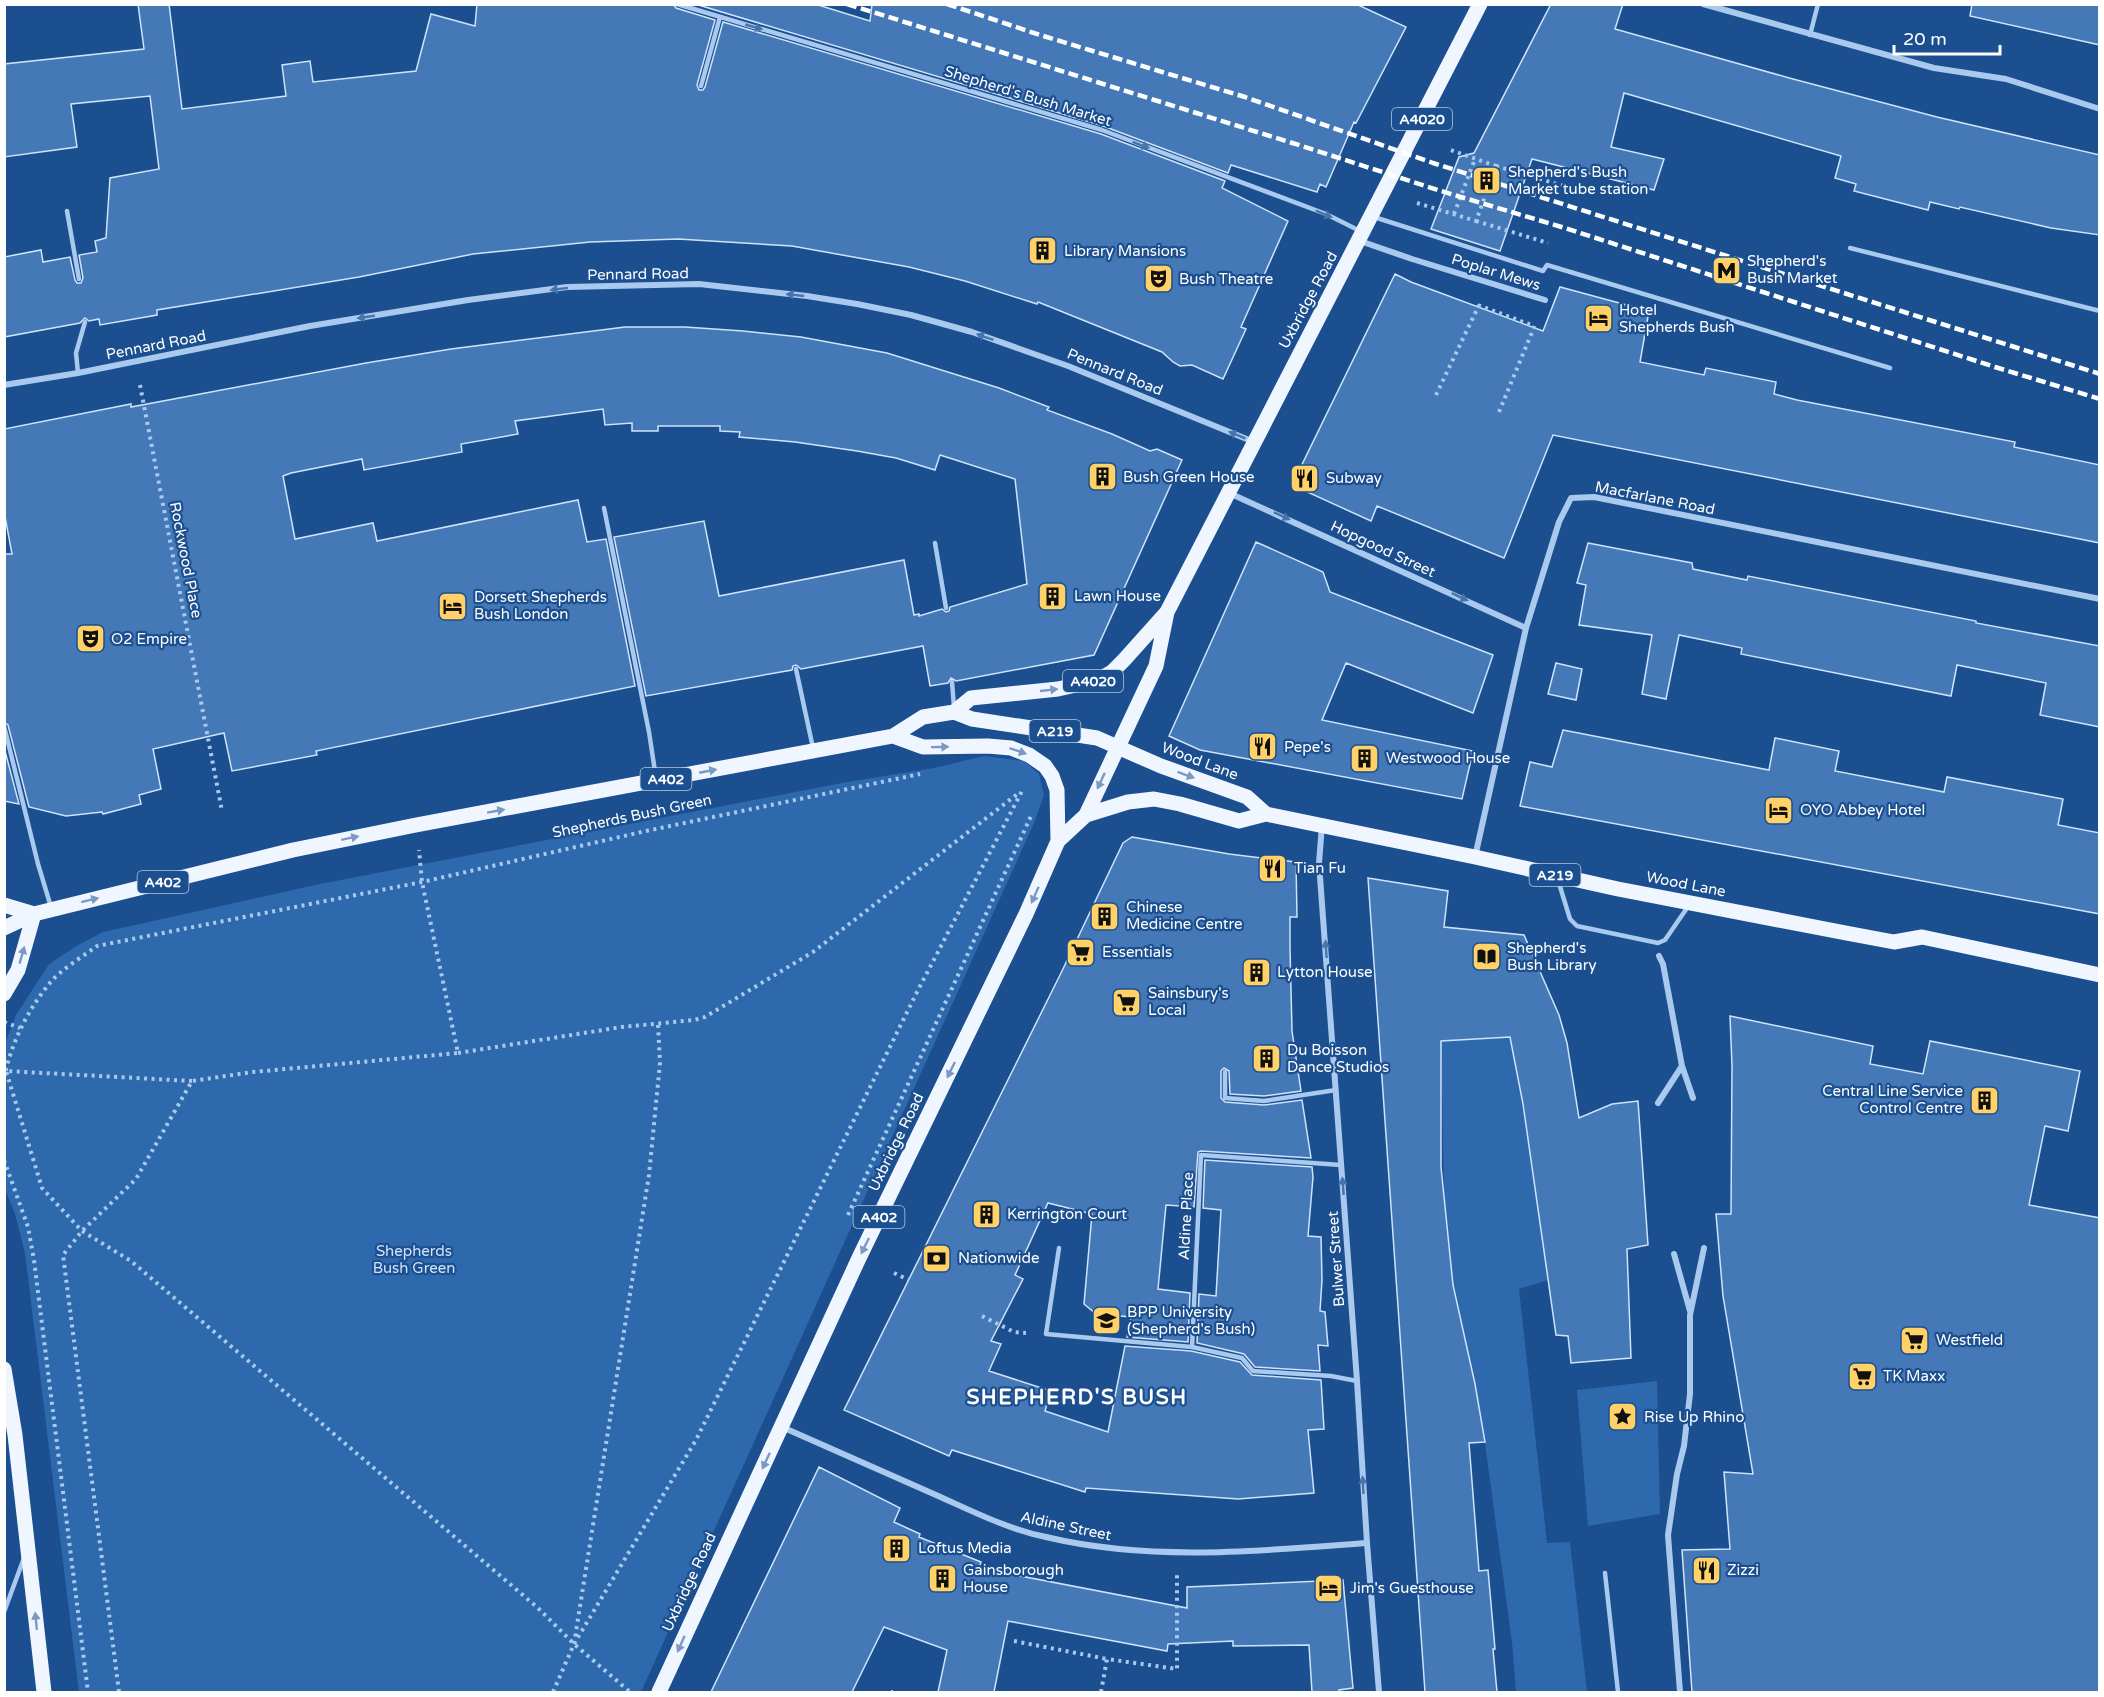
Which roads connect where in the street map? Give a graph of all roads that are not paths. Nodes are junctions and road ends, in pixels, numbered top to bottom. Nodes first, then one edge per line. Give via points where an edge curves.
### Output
1 (678, 4) edge
2 (1480, 4) edge
3 (1703, 4) edge
4 (1818, 4) edge
5 (720, 17) junction
6 (1810, 35) junction
7 (701, 86) dead end
8 (2100, 109) edge
9 (67, 211) dead end
10 (1372, 216) junction
11 (1361, 237) junction
12 (1850, 248) dead end
13 (79, 279) dead end
14 (1545, 300) road end
15 (2100, 311) edge
16 (86, 322) dead end
17 (1890, 368) dead end
18 (78, 373) junction
19 (4, 385) edge
20 (1255, 442) junction
21 (1229, 493) junction
22 (604, 508) dead end
23 (935, 543) dead end
24 (2100, 599) edge
25 (946, 608) dead end
26 (1167, 612) junction
27 (1526, 628) junction
28 (796, 669) dead end
29 (952, 682) dead end
30 (991, 696) joint
31 (954, 712) junction
32 (4, 726) edge
33 (893, 736) junction
34 (1117, 746) junction
35 (814, 750) junction
36 (657, 781) junction
37 (1266, 814) junction
38 (1086, 815) junction
39 (1323, 825) junction
40 (1058, 841) junction
41 (1475, 857) junction
42 (1556, 875) junction
43 (1690, 903) junction
44 (4, 905) edge
45 (52, 910) junction
46 (34, 914) junction
47 (4, 928) edge
48 (1659, 956) dead end
49 (2100, 975) edge
50 (4, 994) edge
51 (1682, 1066) junction
52 (1225, 1072) dead end
53 (1336, 1090) junction
54 (1693, 1098) dead end
55 (1658, 1103) dead end
56 (1341, 1165) junction
57 (1059, 1248) dead end
58 (1704, 1248) dead end
59 (1674, 1254) dead end
60 (1690, 1315) junction
61 (1192, 1347) junction
62 (4, 1369) edge
63 (1357, 1381) junction
64 (782, 1427) junction
65 (10, 1436) edge
66 (1367, 1543) junction
67 (28, 1548) junction
68 (1605, 1573) dead end
69 (4, 1612) edge
70 (43, 1686) edge
71 (34, 1692) edge
72 (659, 1692) edge
73 (1379, 1692) edge
74 (1618, 1692) edge
75 (1680, 1692) edge

1 - 5 lane, Shepherd's Bush Market
2 - 10 main road, Uxbridge Road / A4020
3 - 6 street
4 - 6 lane
5 - 7 lane
5 -> 11 lane, Shepherd's Bush Market via 1102,130 1326,214
6 - 8 street via 1934,68 2006,80
9 - 13 lane
10 - 11 main road, Uxbridge Road / A4020
10 - 17 lane via 1543,271 1547,265
11 - 14 street, Poplar Mews via 1412,259
11 - 20 main road, Uxbridge Road / A4020
12 - 15 lane
16 - 18 lane via 76,353
18 - 19 street, Pennard Road
20 -> 18 street, Pennard Road via 1068,366 972,332 857,304 699,285 567,287 468,300 310,326
20 - 21 main road, Uxbridge Road / A4020
21 - 26 main road, Uxbridge Road / A4020
21 -> 27 street, Hopgood Street
22 - 36 lane
23 - 25 lane
24 - 27 street, Macfarlane Road via 1594,497 1571,498 1559,522
30 -> 26 main road, Uxbridge Road / A4020 via 1098,680 1112,672
26 - 34 main road, Uxbridge Road / A4020 via 1156,666
27 - 41 street, Macfarlane Road
28 - 35 lane
29 - 31 lane
30 - 31 main road, Shepherds Bush Green / A4020 via 971,698
31 - 33 main road, Shepherds Bush Green / A219 via 922,717
31 - 34 main road, Shepherds Bush Green / A219 via 972,719 1098,738
32 - 45 lane
33 - 35 main road, Shepherds Bush Green / A402
33 -> 40 main road, A402 via 922,747 1000,747 1029,755 1045,766 1057,790
34 -> 37 main road, Wood Lane / A219 via 1247,797
34 -> 38 main road, Uxbridge Road / A4020
36 -> 35 main road, Shepherds Bush Green / A402
45 -> 36 main road, Shepherds Bush Green / A402 via 293,850
37 - 38 main road, Wood Lane / A219 via 1239,821 1154,799 1128,802
37 - 39 main road, Wood Lane / A219
38 - 40 main road, Uxbridge Road / A402
39 - 41 main road, Wood Lane / A219
53 -> 39 street, Bulwer Street via 1319,863
40 -> 64 main road, Uxbridge Road / A402
41 - 42 main road, Wood Lane / A219
42 - 43 main road, Wood Lane / A219
42 - 43 lane via 1570,919 1589,929 1658,943 1665,940
43 - 49 main road, Wood Lane / A219 via 1894,942 1922,937
44 - 46 main road, Shepherds Bush Green / A402
45 - 46 main road, Shepherds Bush Green / A402
46 - 47 main road, Shepherds Bush Green
50 -> 46 main road via 18,970
48 - 51 street
51 - 54 street
51 - 55 street
52 - 53 lane via 1225,1098 1264,1101
53 - 56 street, Bulwer Street
56 - 61 lane, Aldine Place via 1201,1155
63 -> 56 street, Bulwer Street
57 - 61 lane via 1046,1334
58 - 60 street
59 - 60 street
60 - 75 street via 1689,1404 1668,1535
61 - 63 lane via 1242,1358 1253,1371 1326,1375
62 - 65 main road
66 -> 63 street, Bulwer Street
64 - 66 street, Aldine Street via 1002,1525 1044,1537 1148,1552 1211,1553
64 -> 72 main road, Uxbridge Road / A402
65 - 67 main road
66 - 73 street, Bulwer Street
67 - 69 lane
70 -> 67 main road
68 - 74 lane
70 - 71 main road

